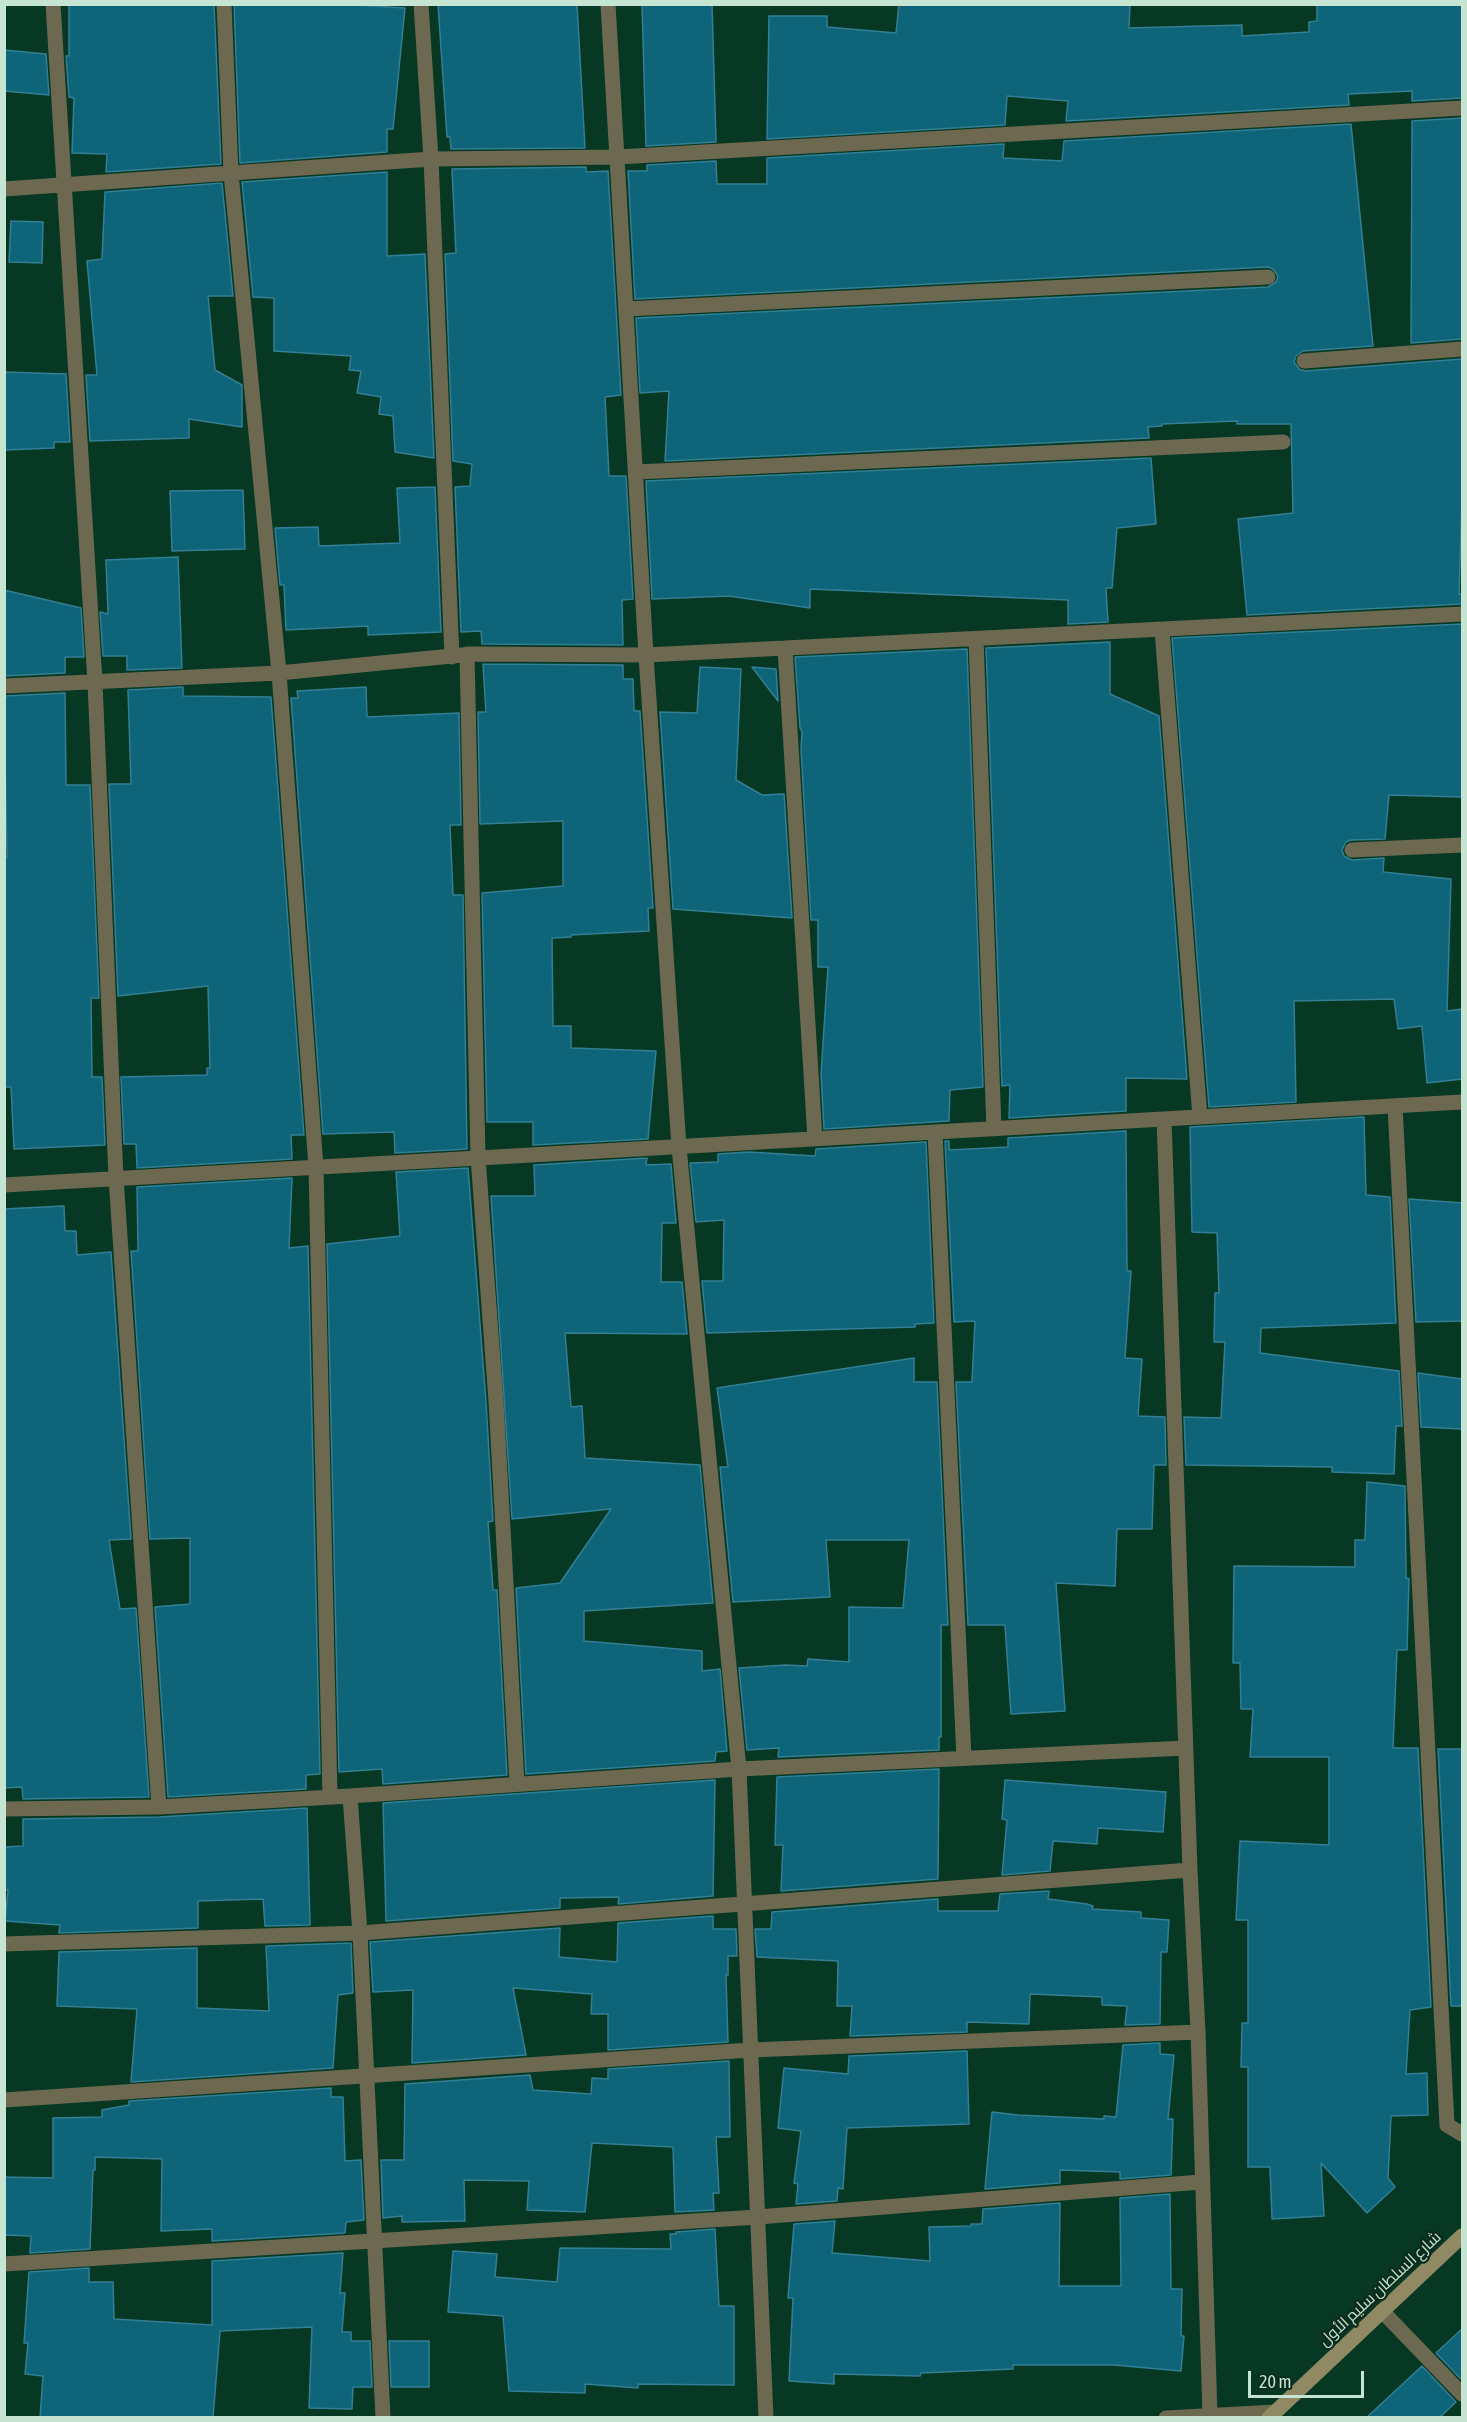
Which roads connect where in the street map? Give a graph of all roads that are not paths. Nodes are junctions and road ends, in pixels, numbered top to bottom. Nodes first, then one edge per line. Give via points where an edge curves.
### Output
1 (53, 4) edge
2 (224, 4) edge
3 (421, 4) edge
4 (608, 4) edge
5 (1462, 108) edge
6 (618, 157) junction
7 (431, 159) junction
8 (231, 172) junction
9 (65, 186) junction
10 (4, 189) edge
11 (1268, 277) dead end
12 (626, 309) junction
13 (1462, 349) edge
14 (1304, 361) dead end
15 (1283, 442) dead end
16 (636, 472) junction
17 (1462, 614) edge
18 (1162, 630) junction
19 (976, 639) junction
20 (785, 648) junction
21 (646, 655) junction
22 (459, 656) junction
23 (279, 673) junction
24 (95, 682) junction
25 (4, 686) edge
26 (1462, 845) edge
27 (1352, 850) dead end
28 (1462, 1102) edge
29 (1395, 1106) junction
30 (1200, 1117) junction
31 (1164, 1119) junction
32 (994, 1129) junction
33 (935, 1132) junction
34 (815, 1139) junction
35 (679, 1146) junction
36 (478, 1157) junction
37 (316, 1167) junction
38 (116, 1179) junction
39 (4, 1185) edge
40 (1186, 1748) junction
41 (964, 1758) junction
42 (739, 1769) junction
43 (517, 1783) junction
44 (351, 1796) junction
45 (330, 1797) junction
46 (159, 1807) junction
47 (4, 1809) edge
48 (1190, 1870) junction
49 (744, 1903) junction
50 (360, 1933) junction
51 (4, 1944) edge
52 (1198, 2032) junction
53 (751, 2050) junction
54 (367, 2074) junction
55 (4, 2100) edge
56 (1462, 2134) edge
57 (1201, 2182) junction
58 (758, 2217) junction
59 (1462, 2236) edge
60 (375, 2242) junction
61 (4, 2264) edge
62 (1382, 2311) junction
63 (1462, 2394) edge
64 (1210, 2415) junction
65 (1272, 2415) edge
66 (383, 2418) edge
67 (766, 2418) edge
68 (1166, 2418) edge

1 - 9 street
2 - 8 street
3 - 7 street
4 - 6 street
5 - 6 street
6 - 7 street
6 - 12 street
7 - 8 street
7 - 22 street
8 - 9 street
8 - 23 street
9 - 10 street
9 - 24 street
11 - 12 street
12 - 16 street
13 - 14 street
15 - 16 street
16 - 21 street
17 - 18 street
18 - 19 street
18 - 30 street
19 - 20 street
19 - 32 street
20 - 21 street
20 - 34 street
21 - 22 street
21 - 35 street
22 - 23 street
22 - 36 street
23 - 24 street
23 - 37 street
24 - 25 street
24 - 38 street
26 - 27 street
28 - 29 street
29 - 30 street
29 - 56 street via 1447,2125
30 - 31 street
31 - 32 street
31 - 40 street
32 - 33 street
33 - 34 street
33 - 41 street
34 - 35 street
35 - 36 street
35 - 42 street
36 - 37 street
36 - 43 street
37 - 38 street
37 - 45 street
38 - 39 street
38 - 46 street
40 - 41 street
40 - 48 street
41 - 42 street
42 - 43 street
42 - 49 street
43 - 44 street
44 - 45 street
44 - 50 street
45 - 46 street
46 - 47 street
48 - 49 street
48 - 52 street
49 - 50 street
49 - 53 street
50 - 51 street
50 - 54 street
52 - 53 street
52 - 57 street
53 - 54 street
53 - 58 street
54 - 55 street
54 - 60 street
57 - 58 street
57 - 64 street
58 - 60 street
58 - 67 street
59 - 62 street, شارع السلطان سليم الأول
60 - 61 street
60 - 66 street
62 - 63 street
62 - 65 street, شارع السلطان سليم الأول
64 - 65 street
64 - 68 street

